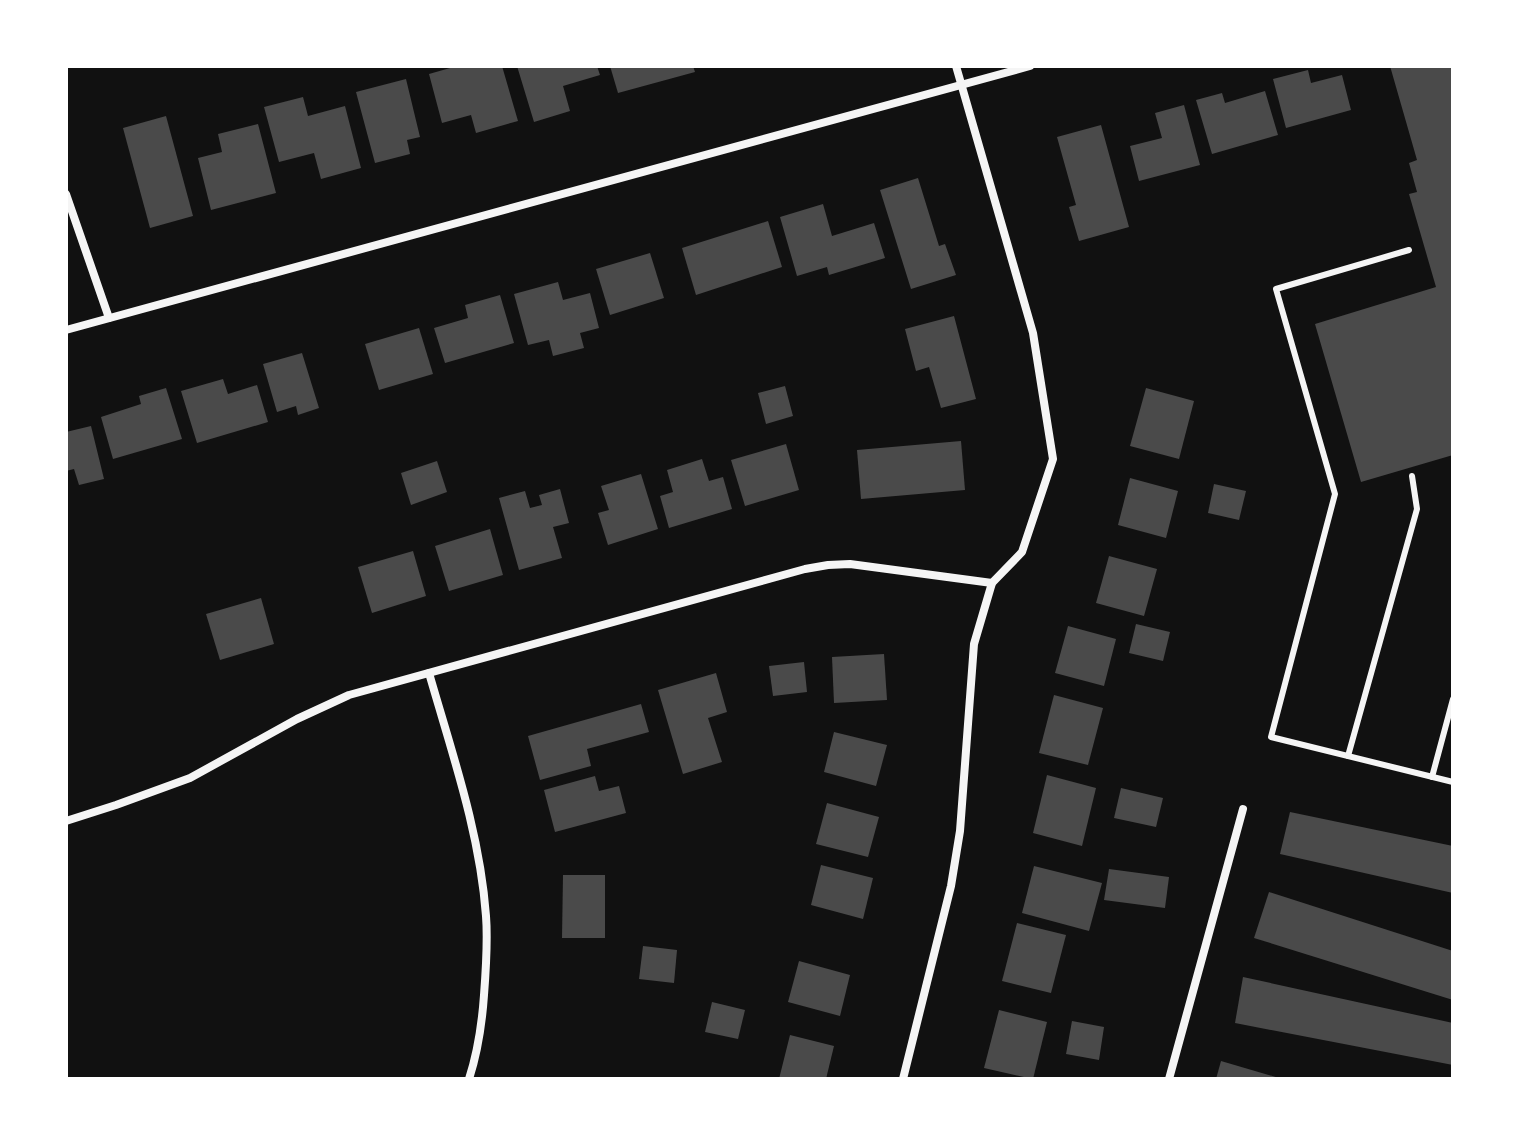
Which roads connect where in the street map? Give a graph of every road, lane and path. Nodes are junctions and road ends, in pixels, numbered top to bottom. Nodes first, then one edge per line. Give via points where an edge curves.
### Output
1 (956, 66) edge
2 (1030, 66) edge
3 (962, 85) junction
4 (66, 194) edge
5 (1409, 250) dead end
6 (109, 318) junction
7 (66, 330) edge
8 (1412, 476) dead end
9 (992, 583) junction
10 (429, 673) junction
11 (1453, 699) edge
12 (1348, 756) junction
13 (1432, 777) junction
14 (1453, 782) edge
15 (1243, 809) dead end
16 (66, 821) edge
17 (469, 1079) edge
18 (903, 1079) edge
19 (1169, 1079) edge

1 - 3 street
2 - 3 street
3 - 6 street
3 - 9 street via 1033,333 1053,459 1022,552
4 - 6 street
5 - 12 lane via 1276,289 1335,494 1271,737
6 - 7 street
8 - 12 lane via 1417,509
9 - 10 street via 828,565
9 - 18 street via 974,644 951,886
10 - 16 street via 349,695 190,778
10 - 17 street via 476,841 486,918 482,1019
11 - 13 lane
12 - 13 lane
13 - 14 lane
15 - 19 street

